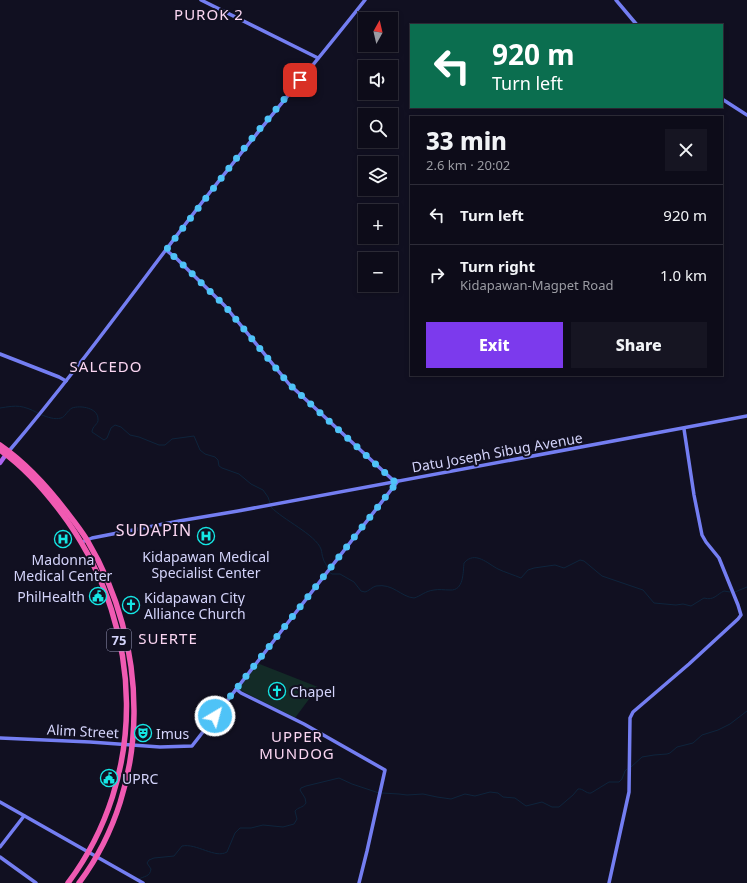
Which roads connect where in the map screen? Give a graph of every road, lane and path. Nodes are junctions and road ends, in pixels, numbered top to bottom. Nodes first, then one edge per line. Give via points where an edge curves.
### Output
1 (201, 0) edge
2 (365, 0) edge
3 (616, 0) edge
4 (636, 24) edge
5 (318, 58) junction
6 (723, 100) edge
7 (747, 114) edge
8 (166, 250) junction
9 (0, 354) edge
10 (66, 381) junction
11 (747, 416) edge
12 (684, 429) junction
13 (0, 445) edge
14 (0, 450) edge
15 (7, 452) junction
16 (0, 463) edge
17 (396, 482) junction
18 (84, 541) junction
19 (236, 689) junction
20 (0, 738) edge
21 (124, 745) junction
22 (132, 746) junction
23 (112, 799) junction
24 (0, 802) edge
25 (121, 802) junction
26 (24, 816) junction
27 (0, 847) edge
28 (89, 853) junction
29 (0, 857) edge
30 (97, 857) junction
31 (142, 882) edge
32 (36, 883) edge
33 (68, 883) edge
34 (79, 883) edge
35 (358, 883) edge
36 (365, 883) edge
37 (609, 883) edge

1 - 5 street
2 - 5 street
3 - 4 street
5 - 8 street
6 - 7 street
8 - 10 street
8 - 17 street via 225,306 289,384
9 - 10 street
10 - 15 street
11 - 12 street, Datu Joseph Sibug Avenue
12 - 17 street, Datu Joseph Sibug Avenue
12 - 37 street via 702,535 718,558 740,615 730,627 633,712 630,718 629,792
13 - 15 highway, 75
14 - 15 highway, 75
15 - 16 main road
15 - 18 highway, 75 via 39,481
17 - 18 street, Datu Joseph Sibug Avenue
17 - 19 street
18 - 21 highway, 75 via 107,594 121,645 127,700
18 - 22 highway, 75 via 113,593 128,644 134,688
19 - 22 street, Alim Street via 196,742 189,747
19 - 35 street via 316,730 385,770
20 - 21 street, Alim Street
21 - 22 street, Alim Street
21 - 23 highway, 75
22 - 25 highway, 75
23 - 25 highway
23 - 28 highway, 75
24 - 26 street
25 - 30 highway, 75
26 - 27 street
26 - 28 street
28 - 30 street
28 - 33 highway, 75
29 - 32 street
30 - 31 street
30 - 34 highway, 75
35 - 36 street

